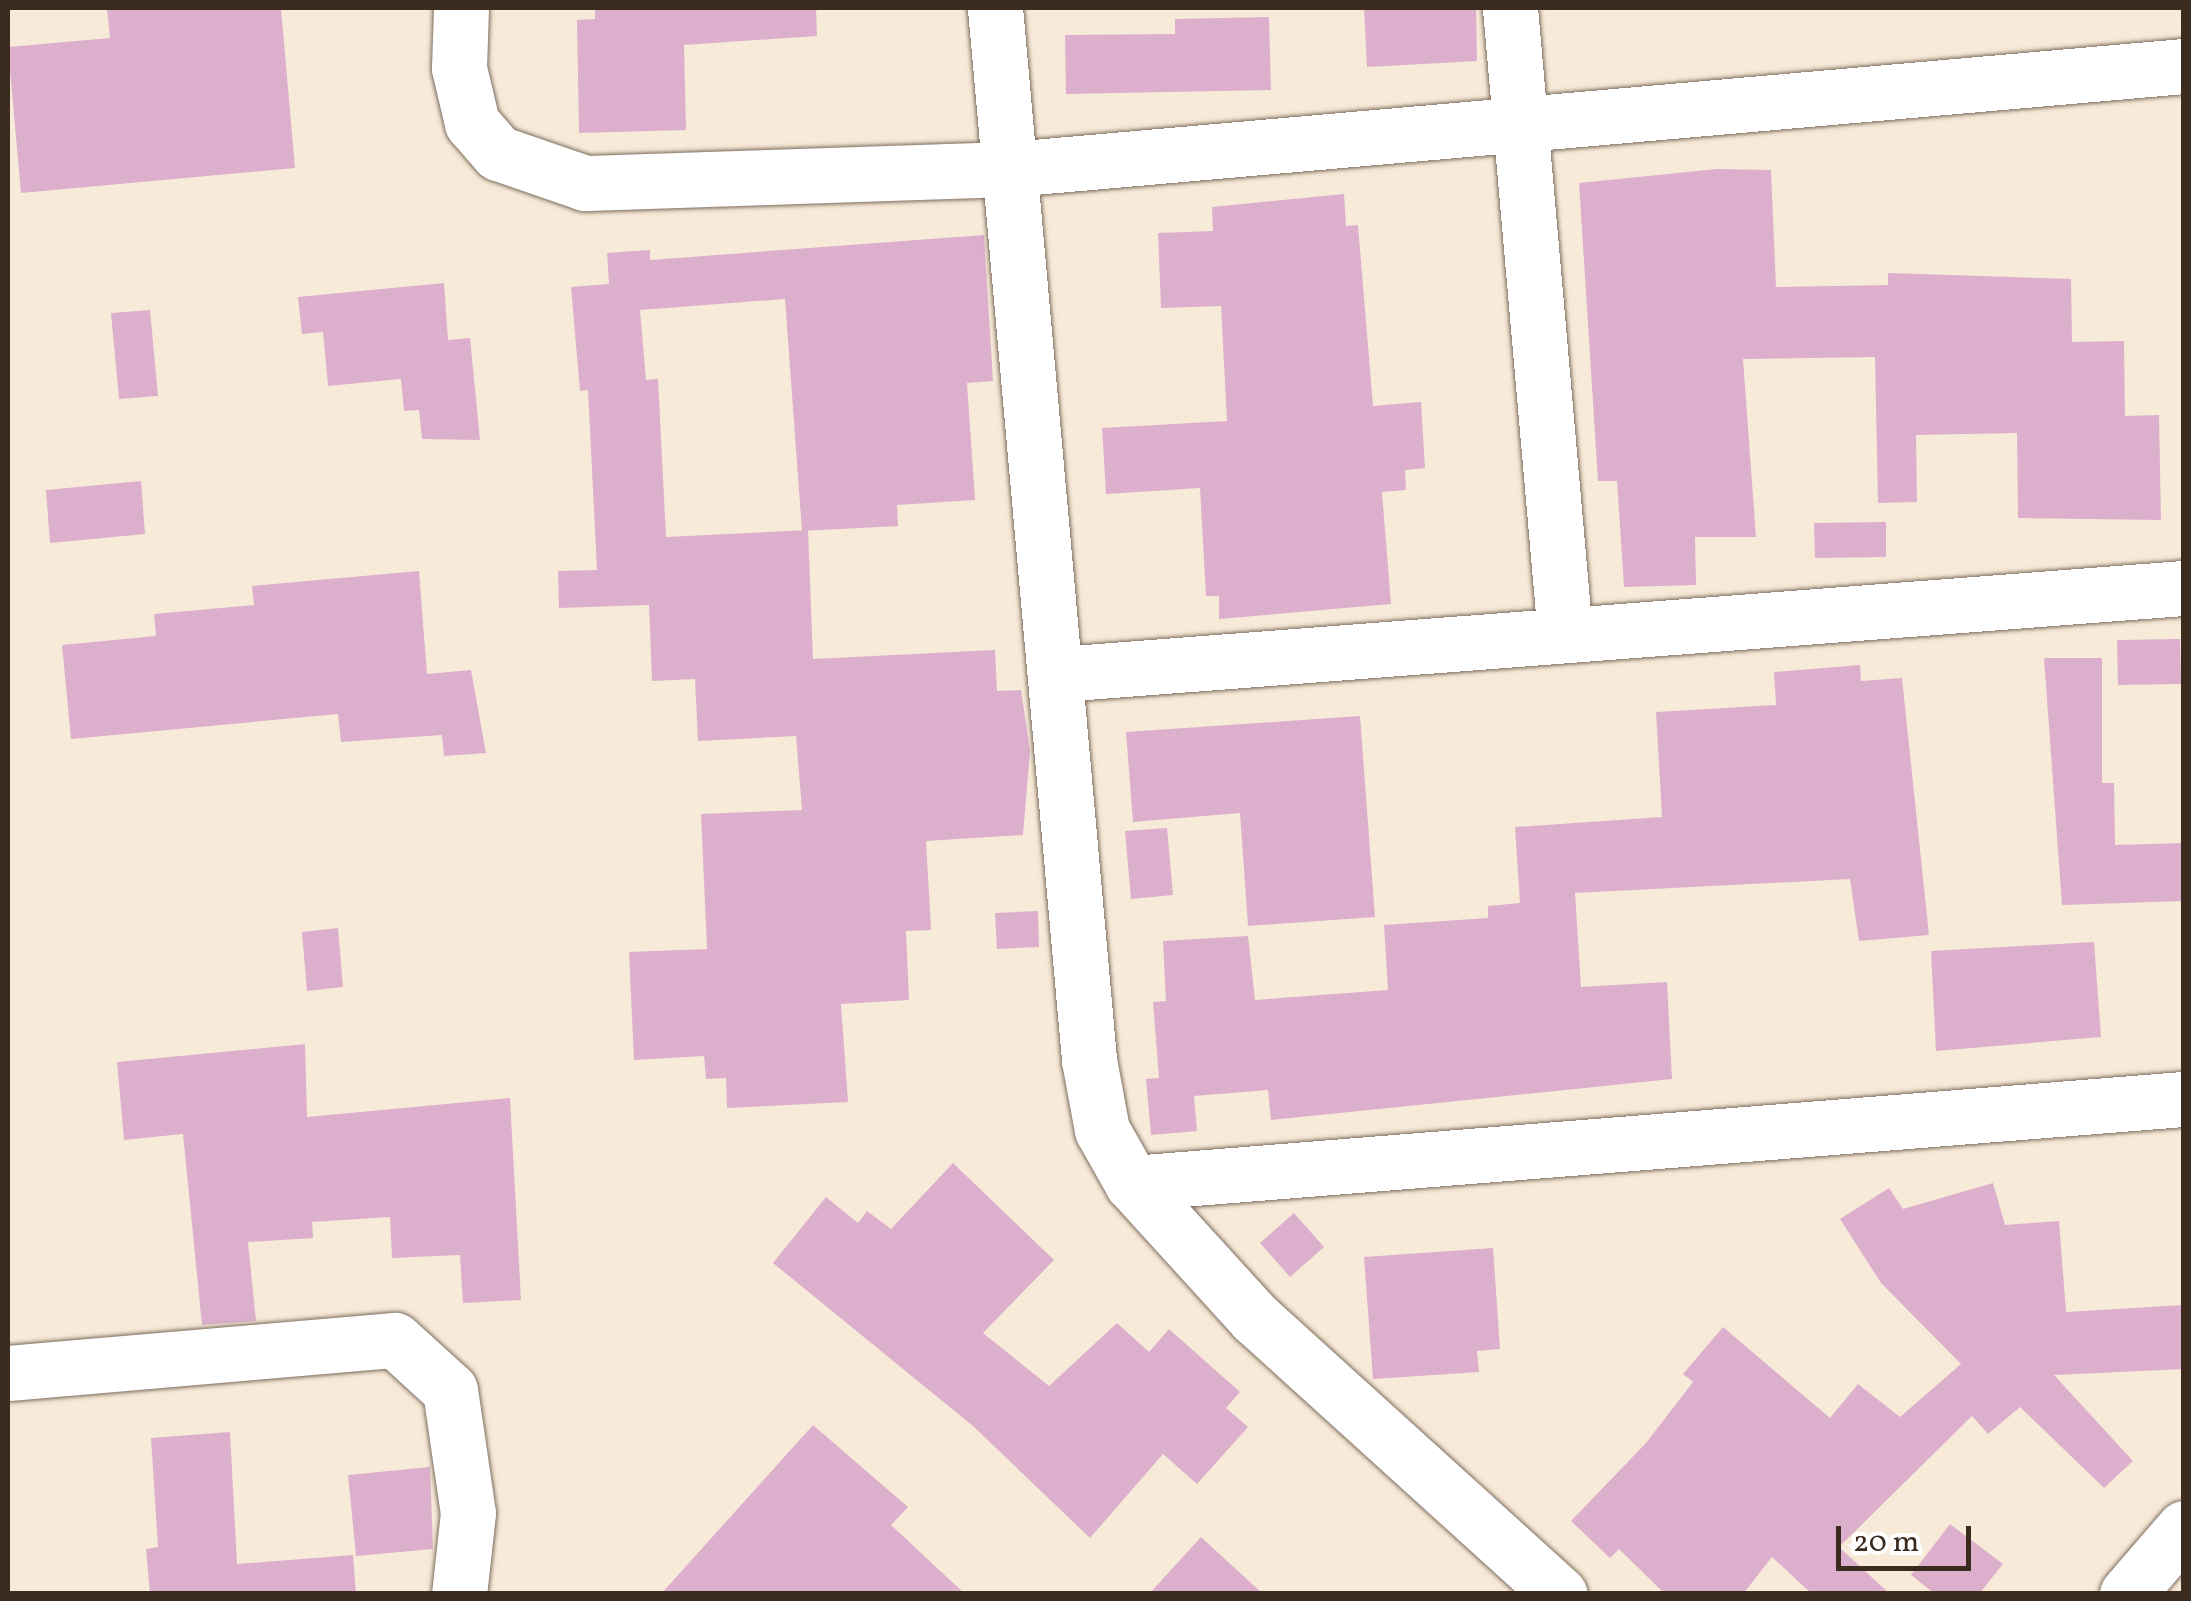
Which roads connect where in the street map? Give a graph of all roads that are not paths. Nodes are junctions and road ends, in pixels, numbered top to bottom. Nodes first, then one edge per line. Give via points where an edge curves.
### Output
1 (460, 8) edge
2 (996, 8) edge
3 (1510, 8) edge
4 (2184, 66) edge
5 (1520, 122) junction
6 (1010, 169) junction
7 (2184, 588) edge
8 (1566, 635) junction
9 (1060, 674) junction
10 (2184, 1099) edge
11 (1132, 1183) junction
12 (8, 1372) edge
13 (2184, 1528) edge
14 (459, 1594) edge
15 (1559, 1594) edge
16 (2128, 1594) edge

1 - 6 street via 459,68 472,124 498,153 585,182
2 - 6 street
3 - 5 street
4 - 5 street
5 - 6 street
5 - 8 street
6 - 9 street
7 - 8 street
8 - 9 street
9 - 11 street via 1088,1060 1102,1130
10 - 11 street
11 - 15 street via 1255,1318
12 - 14 street via 395,1340 450,1390 468,1512
13 - 16 street

